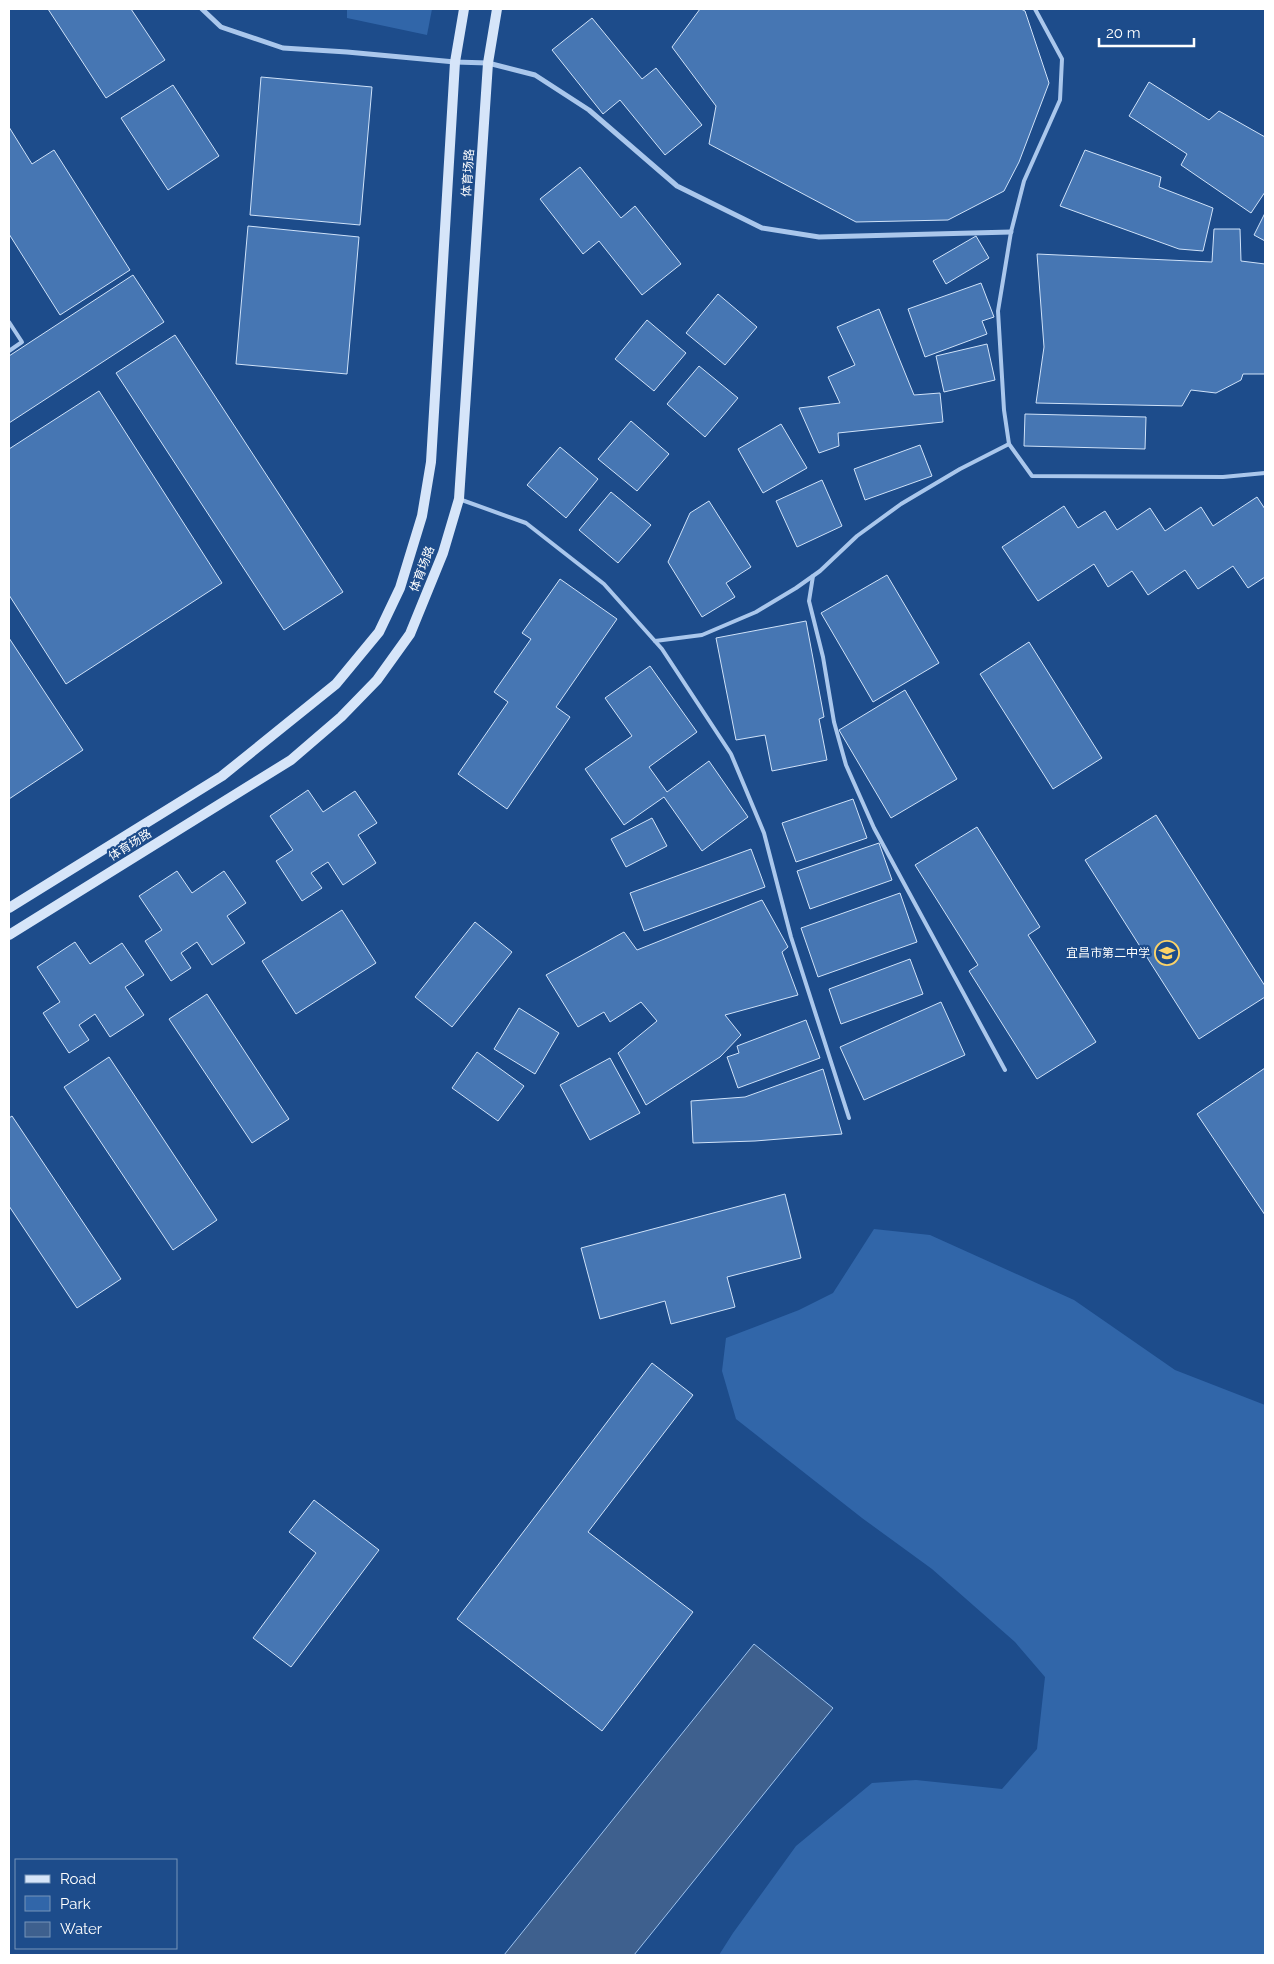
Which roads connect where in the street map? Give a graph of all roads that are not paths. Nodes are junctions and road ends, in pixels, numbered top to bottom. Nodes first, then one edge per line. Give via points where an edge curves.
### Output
1 (202, 9) edge
2 (464, 9) edge
3 (497, 9) edge
4 (1035, 9) edge
5 (455, 62) junction
6 (488, 63) junction
7 (1011, 232) junction
8 (9, 322) edge
9 (9, 350) edge
10 (1009, 444) junction
11 (1265, 473) edge
12 (459, 499) junction
13 (813, 576) junction
14 (655, 641) junction
15 (9, 908) edge
16 (9, 935) edge
17 (1005, 1070) dead end
18 (849, 1118) dead end

1 - 5 street via 220,27 283,48
2 - 5 main road, 体育场路
3 - 6 main road, 体育场路
4 - 7 lane via 1062,59 1060,100 1024,182
5 - 6 street
5 - 15 main road, 体育场路 via 431,462 413,548 400,588 379,632 336,684 222,776
6 - 7 street via 535,75 589,110 677,186 762,228 819,237
6 - 12 main road, 体育场路
7 - 10 lane via 998,311
8 - 9 lane via 22,342
10 - 11 lane via 1032,476 1223,477
10 - 13 lane via 901,504 857,536
12 - 14 lane via 526,523 604,584
12 - 16 main road, 体育场路 via 443,553 410,634 377,680 340,717 291,760
13 - 14 lane via 756,612 702,634
13 - 17 lane via 809,601 846,765 874,828
14 - 18 lane via 730,754 764,833 791,937

